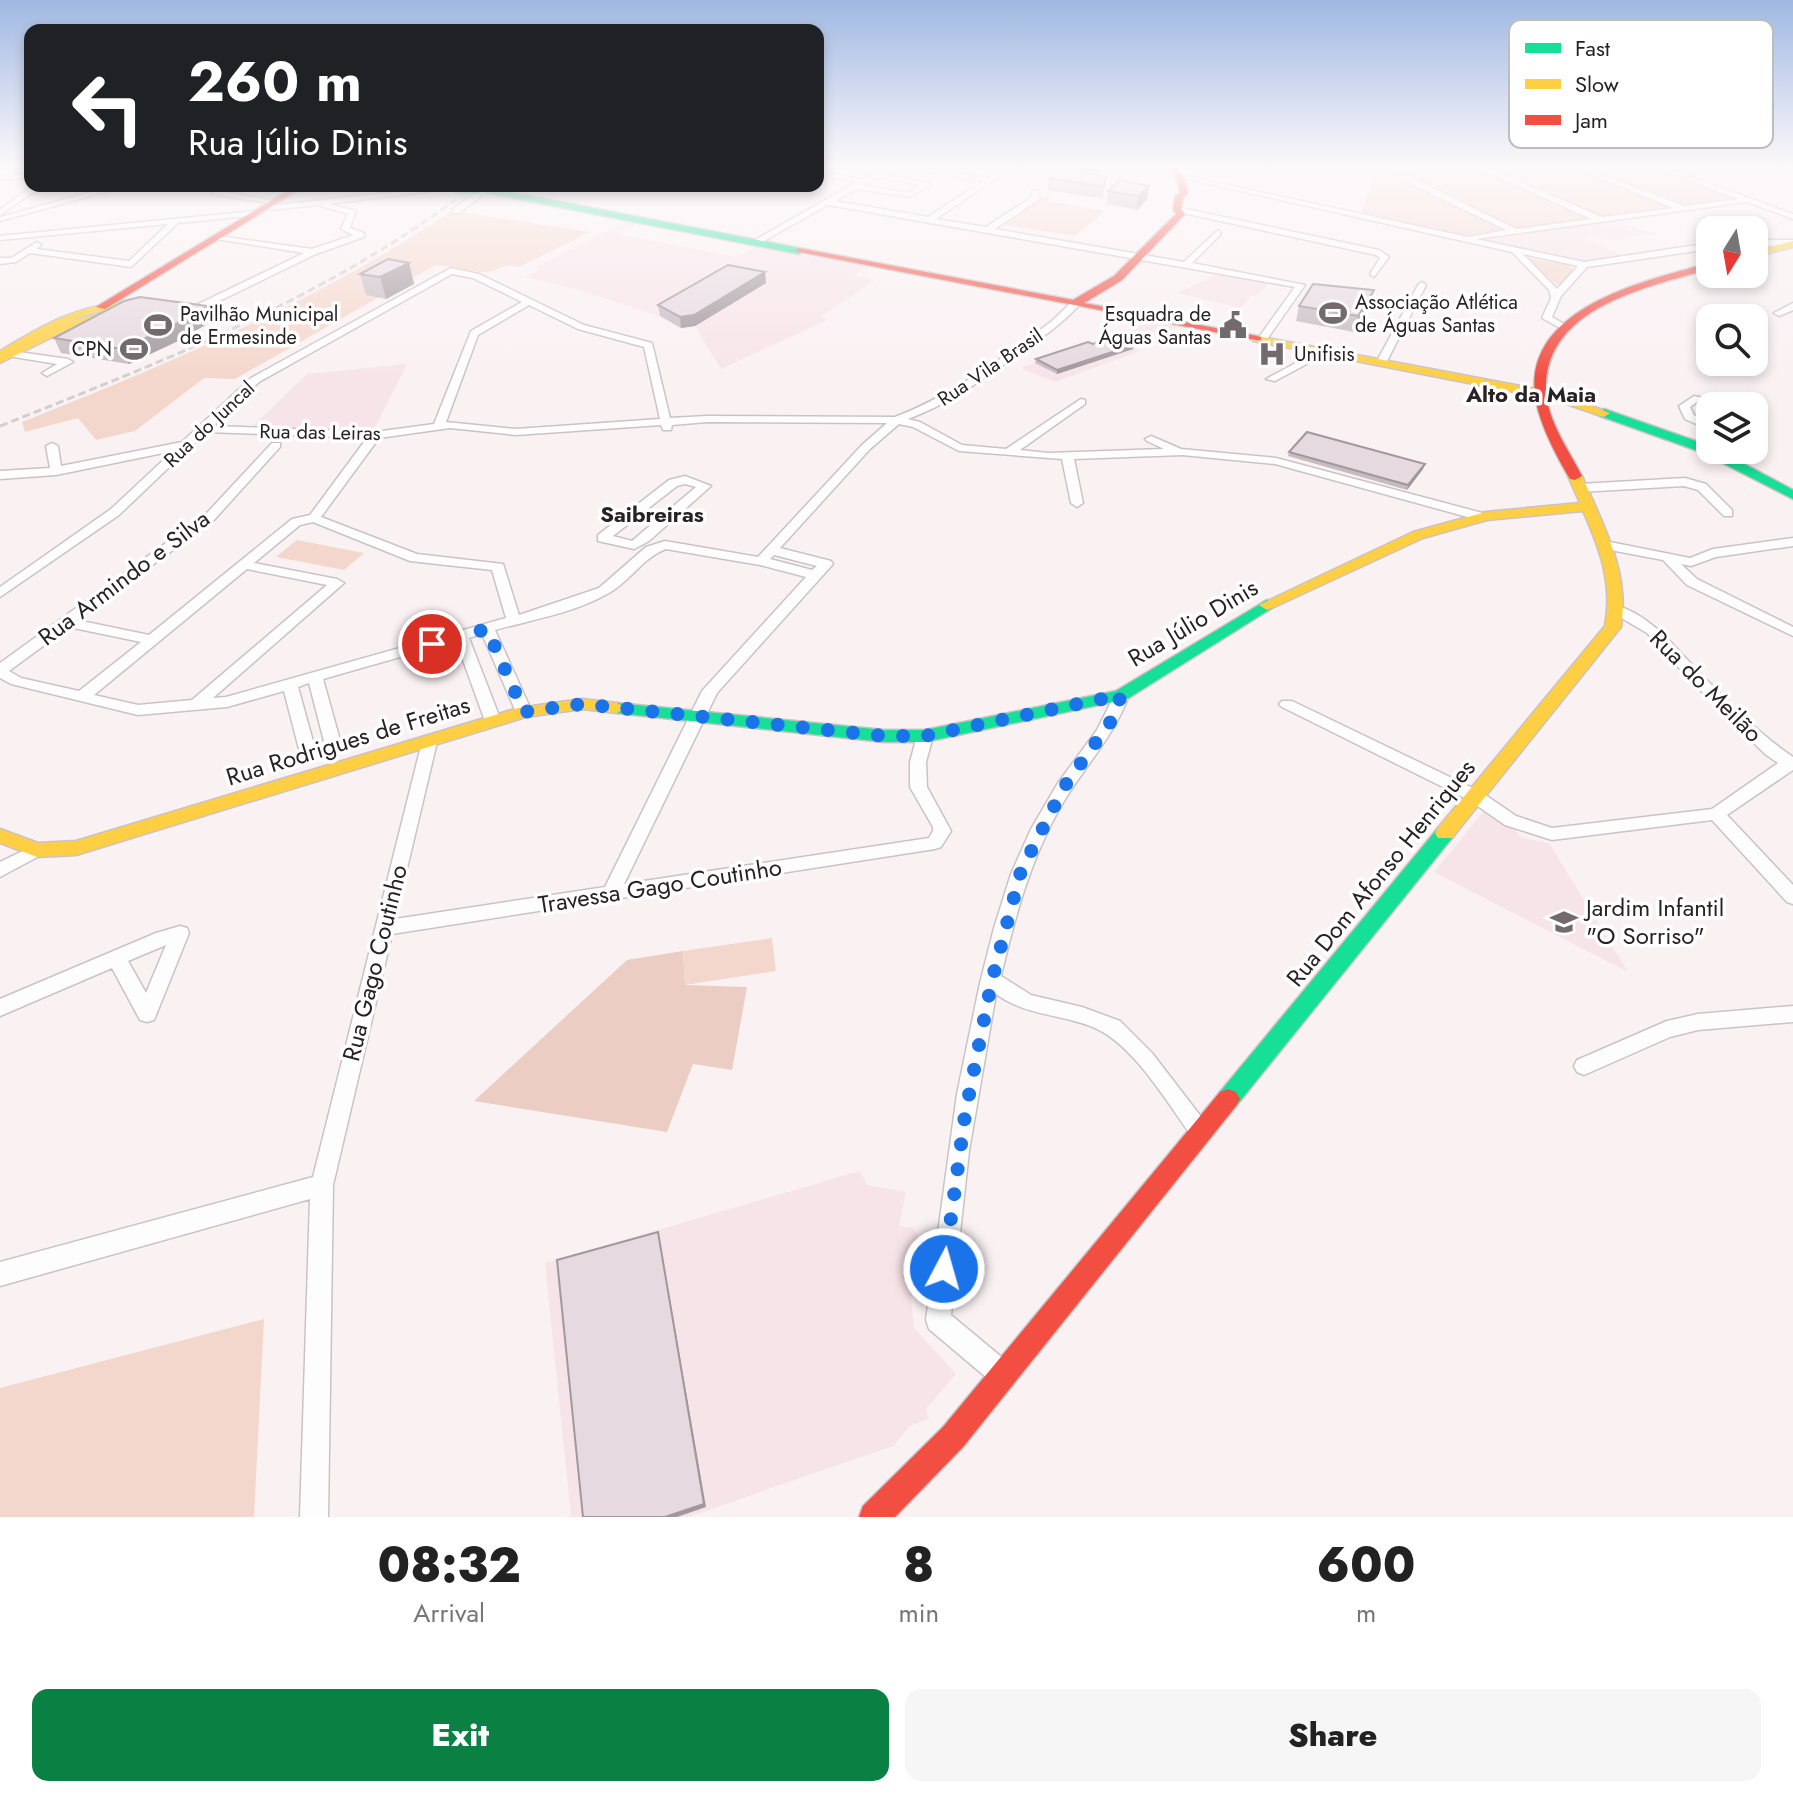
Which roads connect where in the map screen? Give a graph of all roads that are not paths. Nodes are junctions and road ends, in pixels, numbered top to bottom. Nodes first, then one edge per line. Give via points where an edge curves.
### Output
1 (45, 238) edge
2 (158, 238) edge
3 (221, 238) edge
4 (222, 238) joint
5 (353, 238) edge
6 (741, 238) edge
7 (763, 238) edge
8 (1031, 238) edge
9 (1148, 238) edge
10 (1212, 238) edge
11 (1318, 238) edge
12 (1460, 238) edge
13 (757, 241) junction
14 (1768, 243) edge
15 (1793, 244) edge
16 (1696, 247) edge
17 (29, 250) junction
18 (1768, 250) edge
19 (1515, 251) junction
20 (313, 252) junction
21 (1133, 256) junction
22 (0, 261) edge
23 (1186, 265) junction
24 (1584, 265) junction
25 (1696, 270) edge
26 (1374, 274) dead end
27 (1422, 285) dead end
28 (1554, 296) junction
29 (528, 302) junction
30 (1076, 303) junction
31 (1793, 306) edge
32 (181, 307) edge
33 (112, 308) junction
34 (196, 309) junction
35 (226, 315) dead end
36 (1793, 319) edge
37 (1564, 327) junction
38 (1262, 340) junction
39 (11, 352) edge
40 (1324, 352) junction
41 (1381, 363) junction
42 (47, 373) dead end
43 (1271, 379) dead end
44 (1540, 393) junction
45 (1696, 399) edge
46 (1081, 402) dead end
47 (897, 420) junction
48 (1696, 420) edge
49 (666, 425) junction
50 (438, 428) junction
51 (202, 429) junction
52 (375, 435) junction
53 (1696, 441) edge
54 (188, 445) junction
55 (276, 445) dead end
56 (52, 446) dead end
57 (1008, 453) junction
58 (1067, 455) junction
59 (1740, 464) edge
60 (56, 471) junction
61 (0, 475) edge
62 (1580, 488) junction
63 (1793, 495) edge
64 (1077, 503) dead end
65 (1588, 506) junction
66 (1728, 513) dead end
67 (1482, 517) junction
68 (314, 518) junction
69 (1793, 542) edge
70 (634, 545) junction
71 (1605, 545) junction
72 (648, 554) junction
73 (766, 556) junction
74 (1669, 560) junction
75 (246, 565) junction
76 (0, 593) edge
77 (1618, 610) junction
78 (514, 621) junction
79 (66, 622) junction
80 (487, 629) junction
81 (1793, 632) edge
82 (461, 635) junction
83 (153, 640) junction
84 (0, 671) edge
85 (315, 677) junction
86 (290, 684) junction
87 (1121, 695) junction
88 (83, 696) junction
89 (1287, 704) dead end
90 (195, 706) junction
91 (524, 712) junction
92 (697, 715) junction
93 (493, 721) junction
94 (813, 728) joint
95 (925, 736) junction
96 (429, 742) junction
97 (1791, 764) edge
98 (1475, 796) junction
99 (1716, 814) junction
100 (0, 836) edge
101 (37, 850) junction
102 (0, 870) edge
103 (610, 895) junction
104 (1793, 897) edge
105 (384, 928) junction
106 (116, 958) dead end
107 (992, 980) junction
108 (0, 1008) edge
109 (1793, 1014) edge
110 (1584, 1066) dead end
111 (1201, 1131) junction
112 (322, 1185) junction
113 (0, 1274) edge
114 (1002, 1374) junction
115 (314, 1517) edge
116 (874, 1517) edge

1 - 17 street
2 - 17 street via 131,264
3 - 33 main road
4 - 20 street
4 - 33 main road
5 - 20 street
6 - 13 main road
7 - 13 street
8 - 21 street
9 - 21 main road
10 - 23 street
11 - 26 street via 1379,253 1385,257
12 - 19 street
13 - 30 main road
14 - 15 street
15 - 18 main road
16 - 24 street
17 - 22 street
19 - 24 street
19 - 28 street
20 - 34 street
21 - 23 street
21 - 30 main road
23 - 38 street via 1301,285
24 - 28 street
25 - 37 main road via 1609,297
27 - 41 street
28 - 37 street via 1547,318
29 - 49 street via 581,327 649,345
29 - 50 street via 474,333
29 - 51 street, Rua do Juncal via 502,289 435,280 255,380
30 - 38 main road
30 - 47 street, Rua Vila Brasil via 1055,324 969,384
31 - 36 street via 1778,311
32 - 34 street
33 - 39 main road
34 - 35 street
37 - 44 main road via 1543,360
38 - 40 main road
39 - 42 street via 68,362
40 - 41 main road
40 - 43 street
41 - 44 main road
44 - 53 main road
44 - 62 main road
45 - 48 street via 1684,406
46 - 57 street
47 - 49 street, Rua das Leiras
47 - 57 street via 916,424 959,448
47 - 73 street
49 - 50 street, Rua das Leiras via 492,436
50 - 52 street, Rua das Leiras
51 - 52 street, Rua das Leiras
51 - 54 street, Rua do Juncal
52 - 68 street
54 - 60 street
54 - 76 street, Rua do Juncal via 90,532
55 - 79 street, Rua Armindo e Silva via 210,517
56 - 60 street
57 - 58 street
58 - 64 street
58 - 67 street via 1182,452 1291,465
59 - 63 main road
60 - 61 street
62 - 65 main road
62 - 66 street via 1685,482 1702,487
65 - 67 main road, Rua Júlio Dinis
65 - 71 main road
67 - 87 main road, Rua Júlio Dinis via 1418,535 1251,613
68 - 75 street via 296,522
68 - 78 street via 415,558 498,567
69 - 74 street via 1713,553 1691,562
70 - 70 street via 603,538 673,483 685,480 705,486
70 - 72 street
71 - 74 street
71 - 77 main road via 1617,579
72 - 73 street via 679,544
72 - 78 street via 604,591
73 - 92 street via 826,564 710,691
74 - 81 street via 1692,582
75 - 83 street
75 - 90 street via 337,583
77 - 97 street, Rua do Meilão via 1652,630
77 - 98 main road, Rua Dom Afonso Henriques via 1613,627
78 - 80 street
79 - 83 street
79 - 84 street, Rua Armindo e Silva
80 - 82 street
80 - 91 street
82 - 85 street
82 - 93 street
83 - 88 street
84 - 88 street via 16,681
85 - 86 street
85 - 86 street via 333,744 308,753
86 - 90 street
87 - 95 main road, Rua Júlio Dinis
87 - 107 street via 1114,717 1064,787 1021,871
88 - 90 street via 138,710
89 - 98 street
91 - 92 main road, Rua Rodrigues de Freitas via 582,704
91 - 93 main road, Rua Rodrigues de Freitas
92 - 94 main road, Rua Rodrigues de Freitas
92 - 103 street
93 - 96 main road, Rua Rodrigues de Freitas
94 - 95 main road, Rua Júlio Dinis
95 - 103 street, Travessa Gago Coutinho via 916,779 920,796 940,820 942,831 935,843
96 - 101 main road, Rua Rodrigues de Freitas via 76,848
96 - 105 street, Rua Gago Coutinho
97 - 99 street
98 - 99 street via 1529,830 1552,834
98 - 111 main road, Rua Dom Afonso Henriques
99 - 104 street
100 - 101 main road, Rua Rodrigues de Freitas
101 - 102 street
103 - 105 street, Travessa Gago Coutinho
105 - 112 street, Rua Gago Coutinho
106 - 108 street
107 - 111 street via 1010,996 1039,1009 1115,1028
107 - 114 street via 957,1165 938,1320
109 - 110 street via 1667,1029
111 - 114 main road, Rua Dom Afonso Henriques
112 - 113 street
112 - 115 street, Rua Gago Coutinho
114 - 116 main road, Rua Dom Afonso Henriques via 953,1437

